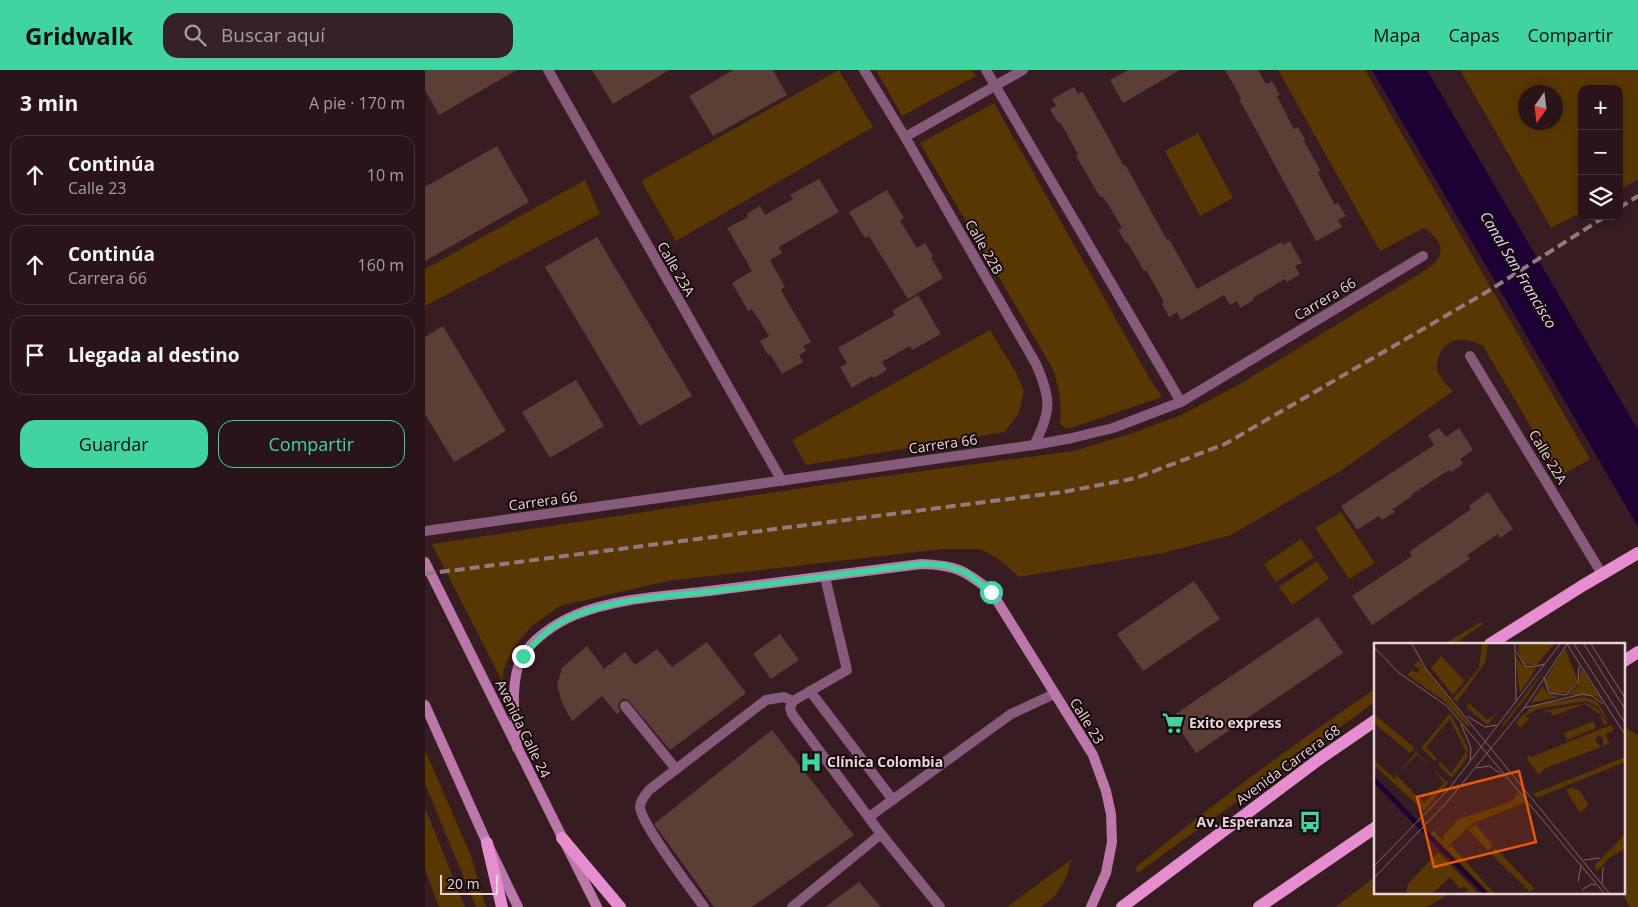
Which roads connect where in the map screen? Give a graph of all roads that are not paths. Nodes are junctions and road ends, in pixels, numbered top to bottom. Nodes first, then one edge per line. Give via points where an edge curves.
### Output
1 (547, 70) edge
2 (864, 70) edge
3 (986, 70) edge
4 (1023, 70) edge
5 (995, 87) junction
6 (905, 137) junction
7 (1423, 256) dead end
8 (1470, 356) dead end
9 (1181, 402) junction
10 (1034, 445) junction
11 (782, 481) junction
12 (425, 531) edge
13 (1638, 553) edge
14 (425, 562) edge
15 (1602, 574) junction
16 (825, 577) junction
17 (1491, 643) edge
18 (1638, 652) edge
19 (1625, 660) edge
20 (810, 691) junction
21 (1054, 694) junction
22 (793, 701) junction
23 (425, 705) edge
24 (625, 706) dead end
25 (1374, 721) edge
26 (517, 748) junction
27 (676, 769) junction
28 (893, 800) junction
29 (869, 817) junction
30 (1374, 828) edge
31 (881, 834) junction
32 (562, 838) junction
33 (487, 843) junction
34 (502, 907) edge
35 (518, 907) edge
36 (597, 907) edge
37 (620, 907) edge
38 (704, 907) edge
39 (792, 907) edge
40 (940, 907) edge
41 (1091, 907) edge
42 (1122, 907) edge
43 (1259, 907) edge

1 - 11 street, Calle 23A
2 - 6 street, Calle 22B
3 - 5 street
4 - 5 street
5 - 6 street
5 - 9 street
6 - 10 street, Calle 22B via 1036,364 1048,399 1042,429
7 - 9 street, Carrera 66
8 - 15 street, Calle 22A
9 - 10 street, Carrera 66 via 1113,428
10 - 11 street, Carrera 66
11 - 12 street, Carrera 66
13 - 15 main road
14 - 26 street, Avenida Calle 24
15 - 17 main road
16 - 20 street via 847,670
16 - 21 street, Calle 23 via 921,564 944,565 967,573 991,592
16 - 26 street via 646,599 600,607 574,616 548,631 523,656 515,688
18 - 19 main road
20 - 22 street
20 - 28 street
21 - 28 street via 1011,714
21 - 41 street, Calle 23 via 1093,755 1111,814 1112,842 1106,873
22 - 27 street via 784,696 766,700
22 - 29 street via 792,714
23 - 33 street
24 - 27 street
25 - 42 main road, Avenida Carrera 68
26 - 32 street, Avenida Calle 24
27 - 38 street via 649,790 641,800 640,809 648,827
28 - 29 street
29 - 31 street
30 - 43 main road
31 - 39 street
31 - 40 street
32 - 36 street, Avenida Calle 24
32 - 37 main road
33 - 34 main road
33 - 35 street

